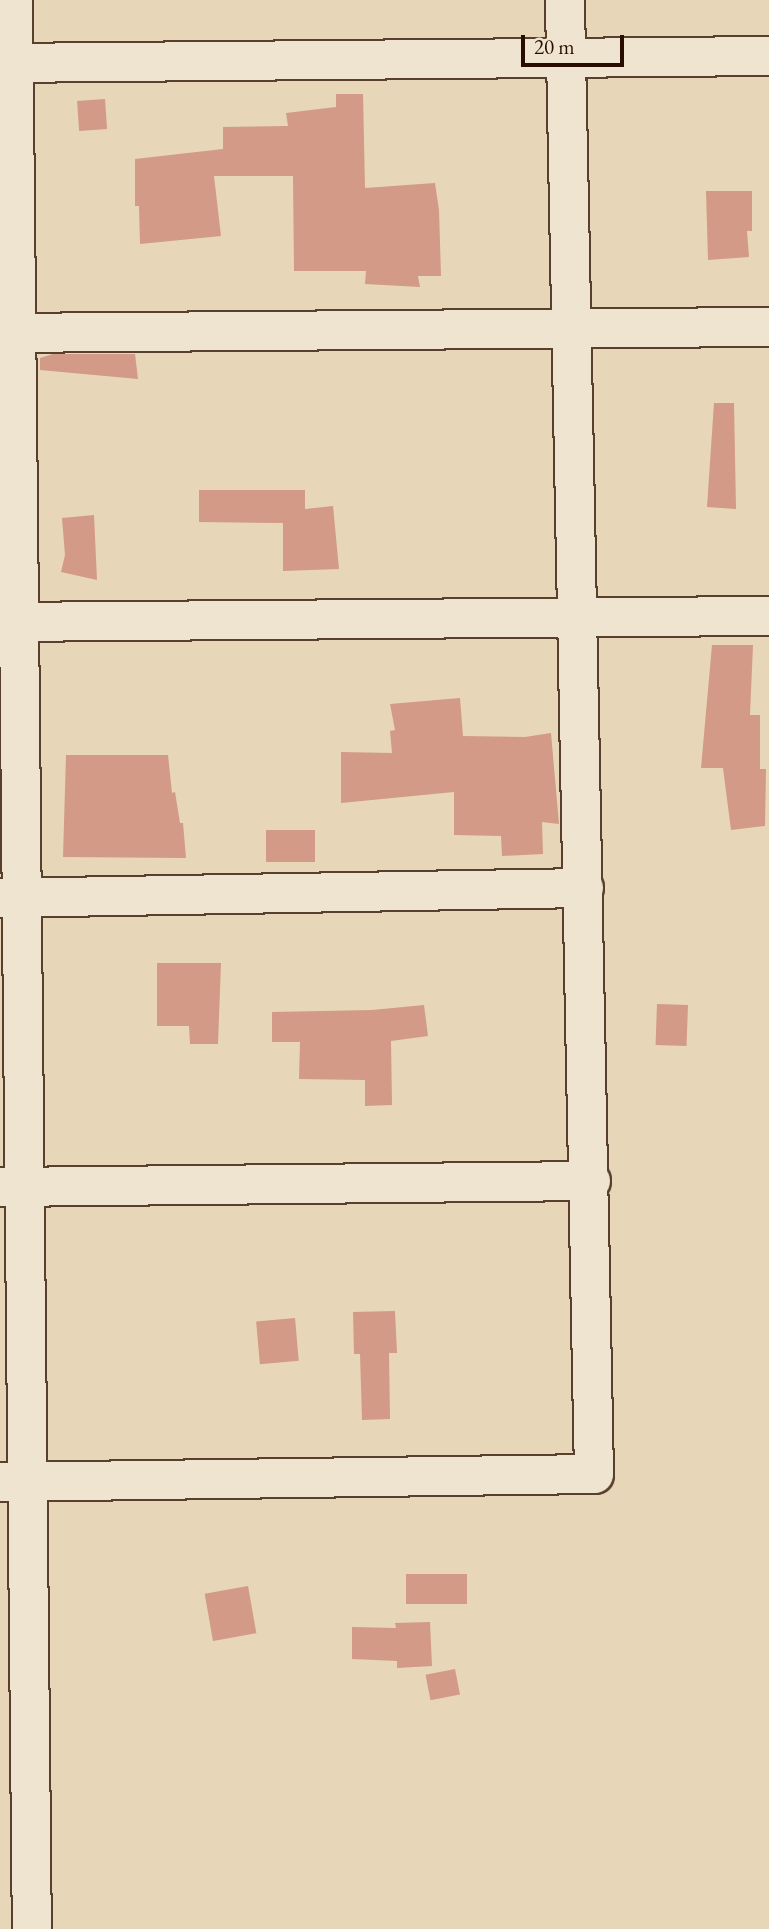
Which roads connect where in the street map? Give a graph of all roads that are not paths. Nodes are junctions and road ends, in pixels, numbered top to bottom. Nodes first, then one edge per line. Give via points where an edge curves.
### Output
1 (13, 0) edge
2 (565, 0) edge
3 (769, 56) edge
4 (566, 58) junction
5 (7, 63) edge
6 (769, 327) edge
7 (572, 328) junction
8 (8, 333) edge
9 (769, 616) edge
10 (578, 618) junction
11 (10, 622) edge
12 (584, 888) junction
13 (11, 898) edge
14 (591, 1181) junction
15 (12, 1187) edge
16 (14, 1482) edge
17 (32, 1929) edge

1 - 5 street
2 - 4 street
3 - 4 street
4 - 5 street
4 - 7 street
5 - 8 street
6 - 7 street
7 - 8 street
7 - 10 street
8 - 11 street
9 - 10 street
10 - 11 street
10 - 12 street
11 - 13 street
12 - 13 street
12 - 14 street
13 - 15 street
14 - 15 street
14 - 16 street via 594,1474
15 - 16 street
16 - 17 street

